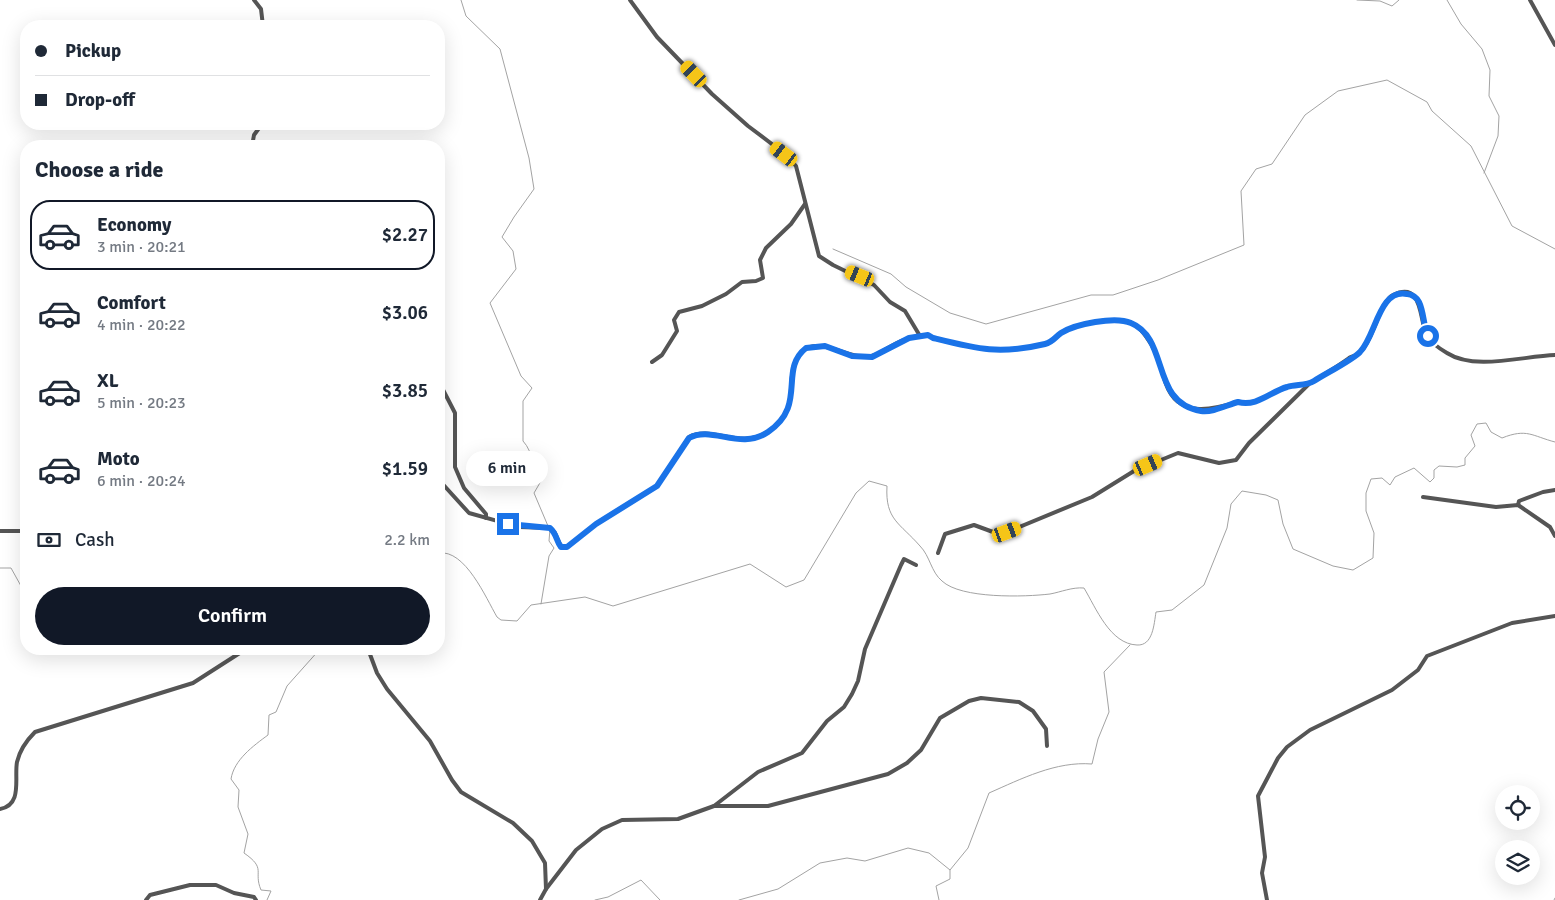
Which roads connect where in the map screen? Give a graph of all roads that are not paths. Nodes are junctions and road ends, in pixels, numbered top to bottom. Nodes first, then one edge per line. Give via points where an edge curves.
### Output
1 (254, 0) edge
2 (630, 0) edge
3 (1530, 0) edge
4 (262, 20) edge
5 (1555, 45) edge
6 (805, 204) junction
7 (920, 336) junction
8 (1555, 356) edge
9 (652, 362) dead end
10 (1309, 384) junction
11 (445, 394) edge
12 (445, 487) edge
13 (1555, 490) edge
14 (1423, 497) dead end
15 (1518, 505) junction
16 (486, 518) junction
17 (0, 531) edge
18 (20, 531) edge
19 (1555, 536) edge
20 (938, 553) dead end
21 (916, 565) dead end
22 (1555, 616) edge
23 (237, 655) edge
24 (370, 655) edge
25 (1047, 746) dead end
26 (714, 806) junction
27 (0, 809) edge
28 (546, 889) junction
29 (146, 900) edge
30 (256, 900) edge
31 (540, 900) edge
32 (1267, 900) edge

1 - 4 street
2 - 6 street via 657,37 712,94 792,161
3 - 5 street
6 - 7 street via 819,256 874,285 904,311
6 - 9 street via 783,234 766,248 760,260 763,278 742,282 726,294 678,312 674,320 676,331 662,354
7 - 10 street via 928,335 991,351 1047,344 1061,333 1096,321 1118,320 1136,326 1151,344 1170,393 1188,406 1202,411 1264,399 1285,387
7 - 16 street via 895,344 872,357 852,356 825,346 806,348 793,370 790,406 769,432 740,440 706,435 689,438 657,486 596,524 567,547 561,547 550,528 519,526
8 - 10 street via 1485,362 1454,357 1428,336 1417,299 1398,293 1385,302 1359,354
10 - 20 street via 1236,460 1219,463 1178,453 1134,471 1092,497 1007,532 993,532 974,525 946,534
11 - 16 street via 455,413 455,467 464,488
12 - 16 street via 465,509
13 - 15 street via 1519,501
14 - 15 street via 1496,507
15 - 19 street via 1550,527
17 - 18 street
21 - 26 street via 904,559 900,565 862,659 858,680 844,707 827,721 802,753 758,772
22 - 32 street via 1512,623 1427,656 1418,670 1392,690 1310,730 1287,747 1258,796 1265,857 1262,873
23 - 27 street via 194,682 35,732 19,754 16,796
24 - 28 street via 387,689 430,741 461,792 513,823 532,841 545,863
25 - 26 street via 1046,729 1033,711 1019,702 980,698 968,701 940,718 921,750 888,774 768,806
26 - 28 street via 678,818 622,820 602,829 576,850
28 - 31 street
29 - 30 street via 150,895 190,884 216,884

